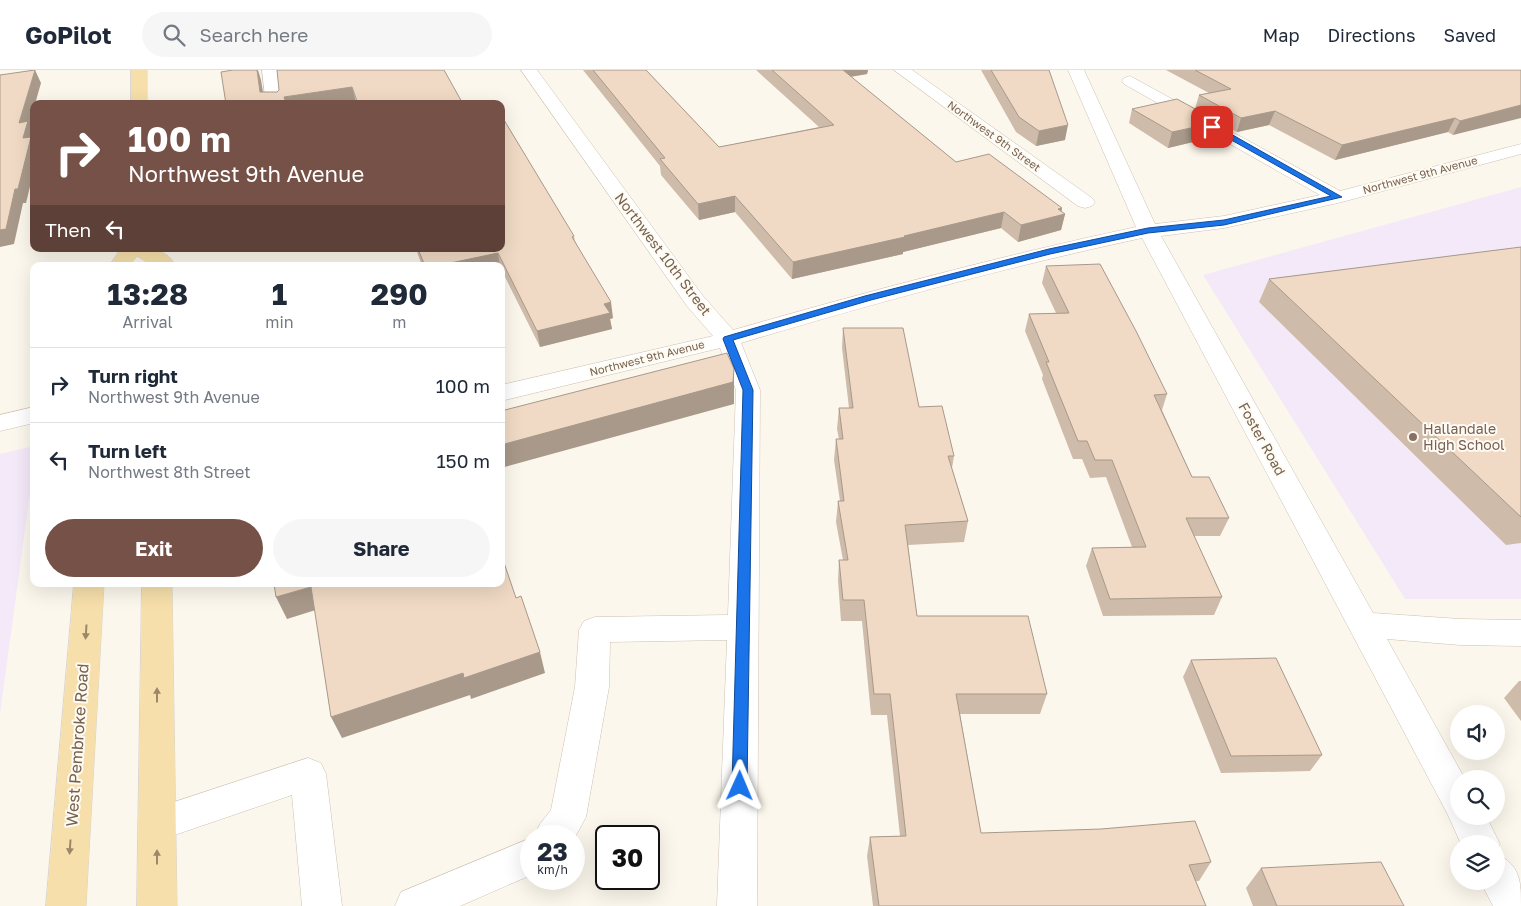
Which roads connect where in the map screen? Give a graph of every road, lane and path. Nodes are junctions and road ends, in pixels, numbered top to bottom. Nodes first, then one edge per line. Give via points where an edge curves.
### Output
1 (139, 70) edge
2 (270, 70) edge
3 (529, 70) edge
4 (902, 70) edge
5 (1076, 70) edge
6 (1130, 80) dead end
7 (139, 100) edge
8 (274, 100) edge
9 (1521, 148) edge
10 (1338, 197) junction
11 (1085, 202) dead end
12 (1148, 231) junction
13 (130, 252) edge
14 (145, 252) edge
15 (122, 262) edge
16 (161, 262) edge
17 (728, 339) junction
18 (505, 393) edge
19 (30, 416) edge
20 (0, 423) edge
21 (89, 587) edge
22 (157, 587) edge
23 (1364, 625) junction
24 (743, 627) junction
25 (1521, 633) edge
26 (1450, 785) edge
27 (157, 824) junction
28 (562, 825) edge
29 (520, 861) edge
30 (1505, 890) edge
31 (66, 906) edge
32 (157, 906) edge
33 (322, 906) edge
34 (415, 906) edge
35 (737, 906) edge
36 (1514, 906) edge

1 - 7 main road
2 - 8 street
3 - 17 street, Northwest 10th Street via 695,301
4 - 11 street, Northwest 9th Street
5 - 12 street, Foster Road
6 - 10 street
9 - 10 street, Northwest 9th Avenue
10 - 12 street, Northwest 9th Avenue via 1224,222
12 - 17 street, Northwest 9th Avenue via 1030,256
12 - 23 street, Foster Road
13 - 15 main road
14 - 16 main road
17 - 18 street, Northwest 9th Avenue
17 - 24 street, Northwest 10th Street via 748,390
19 - 20 street
21 -> 31 main road, West Pembroke Road
27 -> 22 main road
23 - 25 street
23 - 26 street, Foster Road
24 - 28 street via 595,630 592,687 568,817
24 - 35 street, Northwest 10th Street
32 -> 27 main road
27 - 33 street via 308,774
29 - 34 street
30 - 36 street

